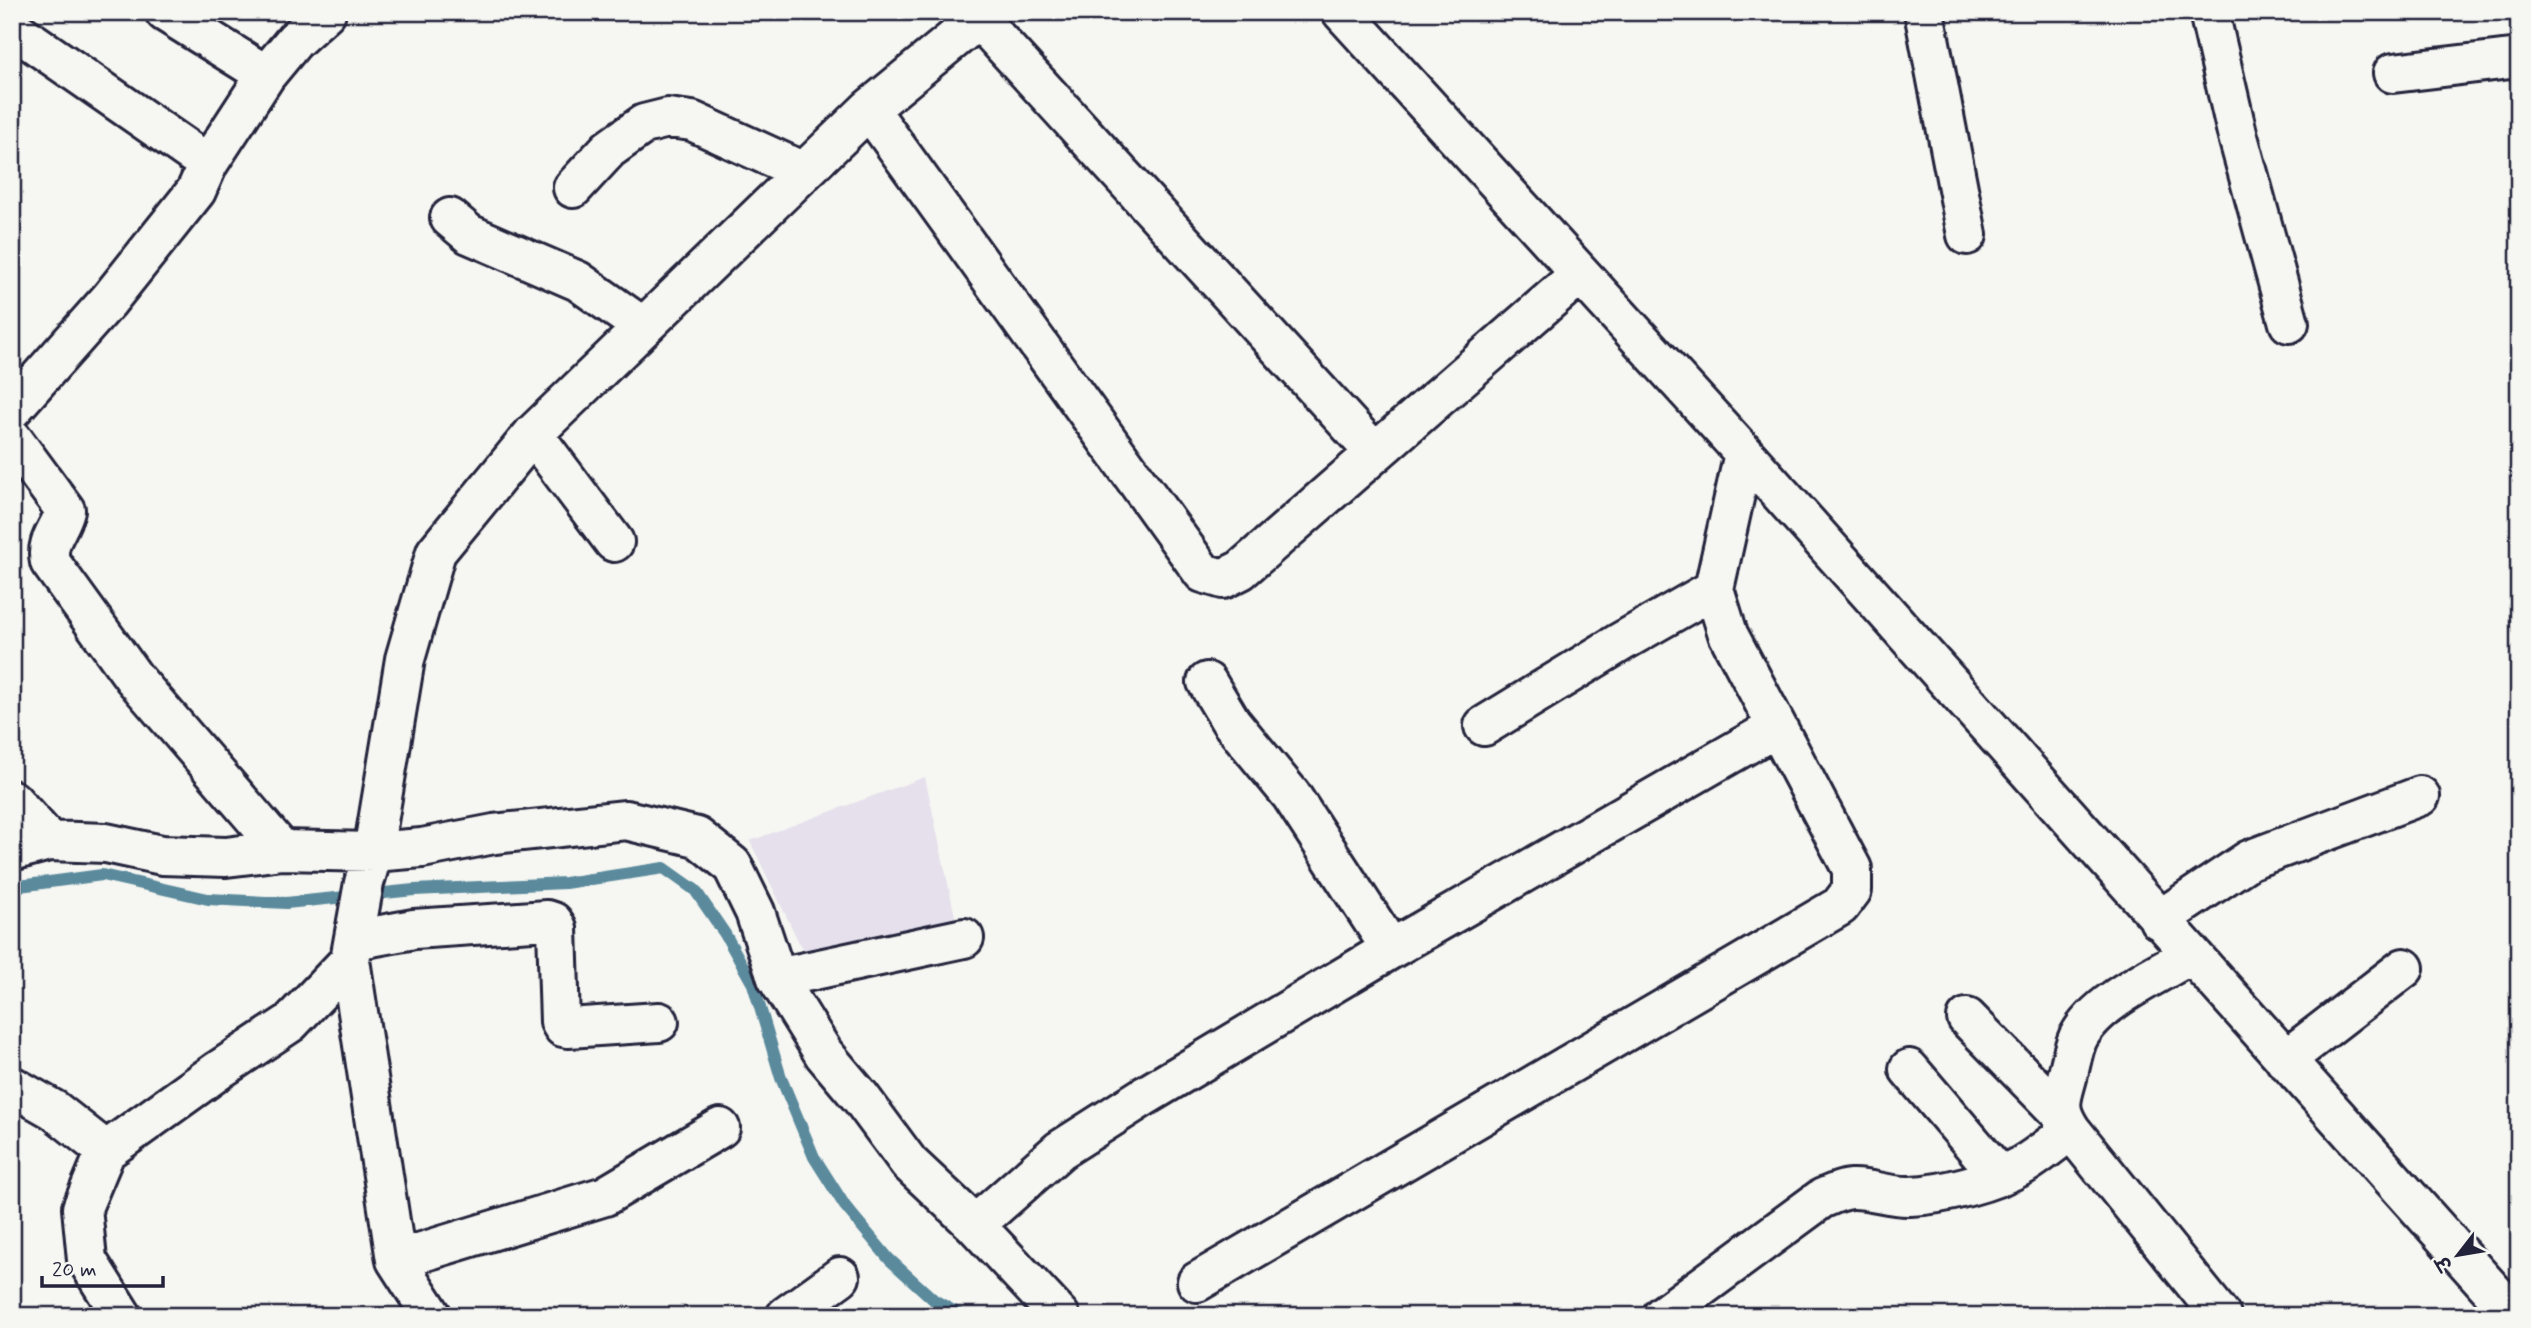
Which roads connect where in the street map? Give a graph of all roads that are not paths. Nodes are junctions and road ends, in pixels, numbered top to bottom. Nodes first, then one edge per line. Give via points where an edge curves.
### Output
1 (165, 12) edge
2 (326, 12) edge
3 (1342, 12) edge
4 (1924, 12) edge
5 (2209, 12) edge
6 (984, 16) edge
7 (12, 27) edge
8 (2519, 58) edge
9 (2393, 74) dead end
10 (266, 75) junction
11 (869, 108) junction
12 (208, 164) junction
13 (802, 171) junction
14 (573, 188) dead end
15 (450, 218) dead end
16 (1967, 234) dead end
17 (1580, 274) junction
18 (2289, 323) dead end
19 (643, 327) junction
20 (12, 408) edge
21 (533, 434) junction
22 (12, 438) edge
23 (1375, 453) junction
24 (1744, 453) junction
25 (614, 542) dead end
26 (1714, 589) junction
27 (1207, 682) dead end
28 (1484, 726) dead end
29 (1777, 727) junction
30 (2420, 796) dead end
31 (12, 800) edge
32 (49, 841) junction
33 (12, 850) edge
34 (282, 850) junction
35 (368, 867) junction
36 (2159, 919) junction
37 (964, 938) dead end
38 (354, 941) junction
39 (1391, 949) junction
40 (2190, 955) junction
41 (2404, 968) dead end
42 (777, 978) junction
43 (1967, 1018) dead end
44 (659, 1022) dead end
45 (2285, 1060) junction
46 (1909, 1069) dead end
47 (12, 1086) edge
48 (2066, 1122) junction
49 (720, 1128) dead end
50 (106, 1151) junction
51 (2000, 1176) junction
52 (975, 1225) junction
53 (396, 1260) junction
54 (839, 1277) dead end
55 (1197, 1283) dead end
56 (122, 1316) edge
57 (432, 1316) edge
58 (786, 1316) edge
59 (1060, 1316) edge
60 (1662, 1316) edge
61 (2221, 1316) edge
62 (2515, 1316) edge

1 - 10 street
2 - 10 street
3 - 17 street
4 - 16 street
5 - 18 street
6 - 11 street
6 - 23 street
7 - 12 street
8 - 9 street
10 - 12 street
11 - 13 street
11 - 23 street via 1203,573 1223,579 1241,570
12 - 20 street via 195,191 109,300
13 - 14 street via 692,121 668,118 644,124 609,149
13 - 19 street
15 - 19 street via 469,234 578,281
17 - 23 street
17 - 24 street
19 - 21 street
21 - 25 street
21 - 35 street via 436,552 405,659
22 - 34 street via 65,510 50,540 50,562 134,678
24 - 26 street
24 - 36 street
26 - 28 street
26 - 29 street via 1728,634
27 - 39 street via 1231,722 1291,795
29 - 39 street
29 - 55 street via 1852,869 1852,890 1840,906
30 - 36 street via 2249,860
31 - 32 street
32 - 33 street
32 - 34 street via 106,843 162,855 226,857
34 - 35 street
35 - 38 street
35 - 42 street via 422,848 494,834 626,820 697,837 732,865 755,912
36 - 40 street
37 - 42 street
38 - 44 street via 414,929 547,920 556,928 563,1027
38 - 50 street via 290,1023
38 - 53 street
39 - 52 street via 1060,1150
40 - 45 street
40 - 48 street via 2107,1005 2089,1022 2077,1040 2061,1100
41 - 45 street
42 - 52 street via 824,1054 909,1163
43 - 48 street
45 - 62 street
46 - 51 street
47 - 50 street via 54,1110
48 - 51 street via 2024,1164
48 - 61 street
49 - 53 street via 605,1196
50 - 56 street via 82,1208 87,1260
51 - 60 street via 1926,1195 1851,1189 1835,1193
52 - 59 street
53 - 57 street
54 - 58 street

